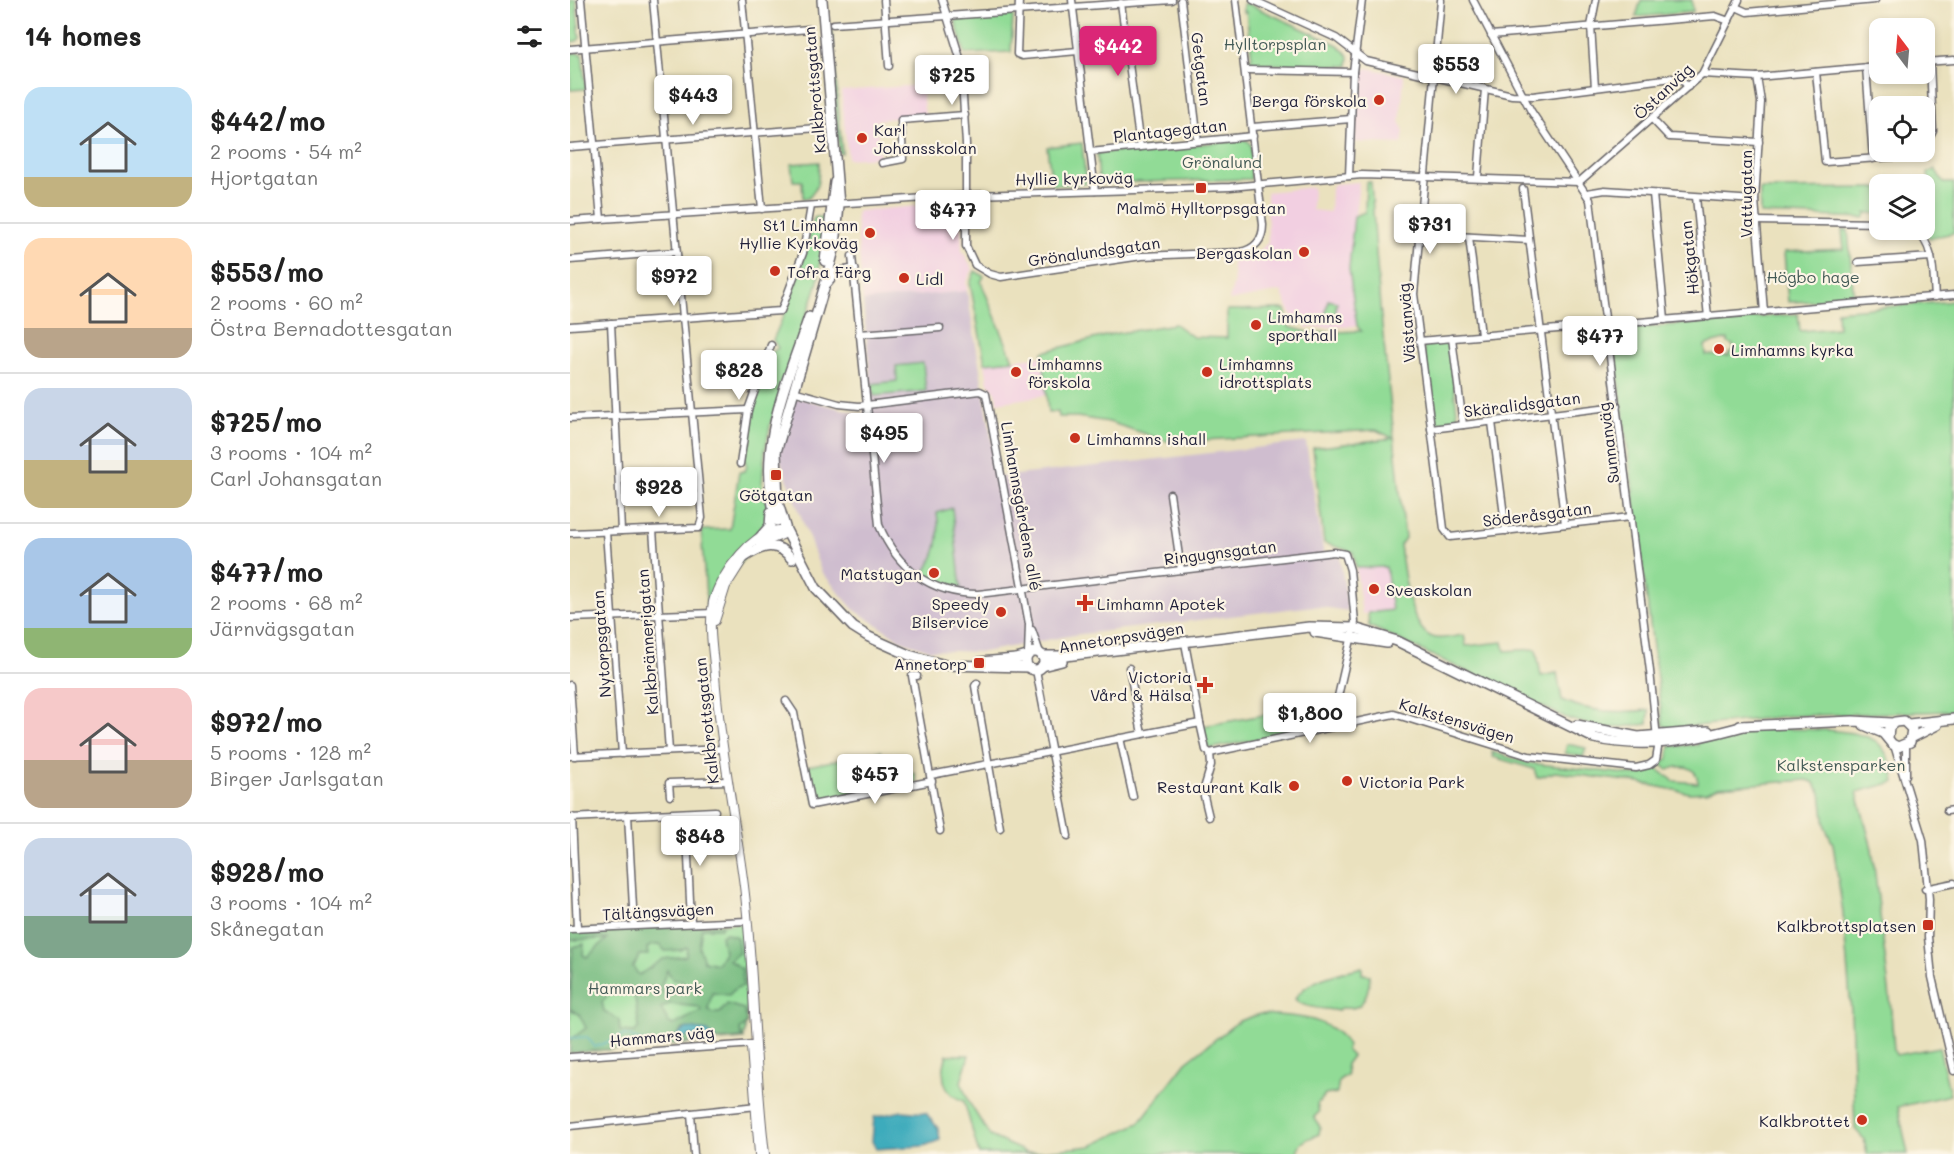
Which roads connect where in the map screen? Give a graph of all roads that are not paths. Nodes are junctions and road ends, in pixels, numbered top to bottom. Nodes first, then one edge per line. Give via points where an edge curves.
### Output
1 (581, 0) edge
2 (653, 0) edge
3 (742, 0) edge
4 (822, 0) edge
5 (884, 0) edge
6 (942, 0) edge
7 (1019, 0) edge
8 (1172, 0) edge
9 (1181, 0) edge
10 (1236, 0) edge
11 (1253, 0) edge
12 (1362, 0) edge
13 (1441, 0) edge
14 (1473, 0) edge
15 (1596, 0) edge
16 (1875, 0) edge
17 (1072, 3) edge
18 (1120, 3) junction
19 (1737, 3) edge
20 (1018, 10) junction
21 (945, 14) junction
22 (886, 20) junction
23 (1729, 21) junction
24 (833, 24) dead end
25 (1590, 26) junction
26 (809, 29) dead end
27 (745, 34) junction
28 (1491, 35) junction
29 (657, 41) junction
30 (586, 48) junction
31 (570, 49) edge
32 (1078, 51) junction
33 (1356, 51) junction
34 (1954, 60) edge
35 (1935, 61) edge
36 (889, 66) dead end
37 (1866, 67) junction
38 (1869, 67) edge
39 (1246, 70) junction
40 (1353, 72) junction
41 (1816, 72) junction
42 (1702, 74) junction
43 (1757, 77) junction
44 (1433, 78) junction
45 (1688, 87) junction
46 (1596, 88) junction
47 (1485, 89) junction
48 (1522, 95) junction
49 (1869, 102) edge
50 (965, 115) junction
51 (1351, 119) junction
52 (1652, 119) junction
53 (1252, 127) junction
54 (818, 128) dead end
55 (754, 134) junction
56 (1253, 136) junction
57 (666, 141) junction
58 (1198, 141) junction
59 (1759, 142) junction
60 (594, 145) junction
61 (570, 147) edge
62 (1140, 147) junction
63 (1090, 152) junction
64 (1869, 159) edge
65 (882, 163) dead end
66 (1424, 175) junction
67 (1349, 176) junction
68 (1478, 177) junction
69 (1579, 182) junction
70 (1259, 184) junction
71 (1523, 189) dead end
72 (1095, 192) junction
73 (1587, 193) junction
74 (1653, 194) junction
75 (964, 196) junction
76 (1696, 197) junction
77 (1755, 200) junction
78 (836, 205) junction
79 (811, 206) junction
80 (762, 208) junction
81 (674, 215) junction
82 (601, 219) junction
83 (570, 221) edge
84 (1757, 221) junction
85 (1869, 223) edge
86 (1419, 234) junction
87 (1469, 237) junction
88 (1529, 240) junction
89 (1925, 240) edge
90 (676, 252) junction
91 (852, 256) dead end
92 (1931, 257) junction
93 (570, 260) edge
94 (1858, 262) dead end
95 (854, 270) junction
96 (825, 285) junction
97 (1954, 295) edge
98 (1935, 297) junction
99 (1764, 312) junction
100 (1708, 316) junction
101 (683, 318) junction
102 (1665, 320) junction
103 (611, 323) junction
104 (1606, 324) junction
105 (570, 326) edge
106 (940, 328) dead end
107 (1540, 329) junction
108 (859, 334) junction
109 (1481, 335) junction
110 (1452, 338) junction
111 (1419, 341) junction
112 (771, 345) dead end
113 (793, 391) junction
114 (866, 406) junction
115 (1617, 406) junction
116 (748, 410) junction
117 (692, 413) junction
118 (1552, 415) junction
119 (616, 416) junction
120 (570, 418) edge
121 (1492, 422) junction
122 (1463, 425) junction
123 (1431, 429) junction
124 (740, 464) dead end
125 (1170, 494) dead end
126 (769, 495) junction
127 (1631, 517) junction
128 (1565, 524) junction
129 (653, 530) junction
130 (621, 531) junction
131 (1506, 531) junction
132 (606, 532) junction
133 (782, 532) junction
134 (570, 533) edge
135 (1446, 535) joint
136 (756, 541) junction
137 (743, 558) junction
138 (792, 559) junction
139 (1181, 570) junction
140 (1023, 589) junction
141 (715, 613) junction
142 (658, 615) junction
143 (613, 616) junction
144 (570, 618) edge
145 (1029, 624) junction
146 (853, 627) junction
147 (1353, 631) junction
148 (1204, 639) junction
149 (1185, 643) junction
150 (1028, 655) junction
151 (909, 656) junction
152 (1038, 662) junction
153 (1130, 668) dead end
154 (917, 676) dead end
155 (977, 683) dead end
156 (570, 685) edge
157 (786, 701) dead end
158 (1954, 719) edge
159 (1853, 721) junction
160 (1200, 723) junction
161 (1892, 723) junction
162 (1909, 724) junction
163 (1331, 727) junction
164 (1142, 734) junction
165 (1913, 737) junction
166 (1120, 738) junction
167 (1657, 740) junction
168 (1891, 742) junction
169 (1906, 746) junction
170 (722, 749) junction
171 (669, 751) junction
172 (1052, 752) junction
173 (1209, 753) junction
174 (622, 754) junction
175 (572, 756) edge
176 (988, 764) junction
177 (932, 778) junction
178 (727, 781) junction
179 (1907, 788) junction
180 (670, 796) dead end
181 (1133, 797) dead end
182 (715, 811) dead end
183 (686, 813) junction
184 (628, 815) junction
185 (1209, 817) dead end
186 (571, 818) edge
187 (1000, 828) dead end
188 (940, 831) dead end
189 (1068, 836) dead end
190 (1954, 883) edge
191 (1927, 889) junction
192 (747, 921) junction
193 (691, 923) junction
194 (634, 926) junction
195 (573, 929) edge
196 (1950, 1042) edge
197 (754, 1044) junction
198 (570, 1058) edge
199 (1954, 1071) edge
200 (757, 1106) junction
201 (691, 1113) junction
202 (570, 1126) edge
203 (694, 1154) edge
204 (759, 1154) edge
205 (765, 1154) edge

1 - 30 street
2 - 29 street
3 - 27 street
4 - 78 main road, Kalkbrottsgatan
5 - 22 street
6 - 21 street
7 - 20 street
8 - 18 street
9 - 58 street, Getgatan
10 - 39 street
11 - 33 street
12 - 33 street
13 - 44 street, Västanväg
14 - 28 street, Sunnanväg
15 - 25 street
16 - 19 street via 1746,12
17 - 18 street
17 - 20 street
17 - 32 street
18 - 62 street
19 - 23 street, Östanväg
20 - 21 street
20 - 32 street via 1017,54
21 - 22 street
21 - 50 street via 960,58
22 - 24 street
22 - 36 street
23 - 25 street via 1715,16
23 - 42 street, Östanväg
25 - 28 street
25 - 46 street
26 - 27 street
27 - 29 street
27 - 55 street
28 - 48 street, Sunnanväg
29 - 30 street
29 - 57 street
30 - 31 street
30 - 60 street
32 - 63 street
33 - 40 street
33 - 44 street via 1374,64
34 - 35 street
37 - 38 street
37 - 41 street
37 - 49 street
39 - 40 street
39 - 53 street
40 - 51 street
41 - 43 street
41 - 64 street via 1825,162
42 - 43 street
42 - 45 street, Östanväg
43 - 59 street, Vattugatan via 1761,102
44 - 47 street
44 - 66 street, Västanväg
45 - 46 street via 1672,78
45 - 52 street, Östanväg
46 - 48 street
47 - 48 street
47 - 68 street
48 - 69 street, Sunnanväg
50 - 65 street via 901,120 903,159
50 - 75 street
51 - 53 street
51 - 67 street
52 - 59 street via 1669,137
52 - 69 street, Östanväg
53 - 56 street
54 - 55 street
55 - 57 street
55 - 80 street
56 - 58 street, Plantagegatan
56 - 70 street
57 - 60 street
57 - 81 street
58 - 62 street, Plantagegatan
59 - 77 street, Vattugatan
60 - 61 street
60 - 82 street
62 - 63 street, Plantagegatan
63 - 72 street
66 - 67 street, Hyllie kyrkoväg
66 - 68 street, Hyllie kyrkoväg
66 - 86 street, Västanväg
67 - 70 street, Hyllie kyrkoväg
68 - 69 street, Hyllie kyrkoväg
69 - 73 street, Sunnanväg
70 - 72 street, Hyllie kyrkoväg
70 - 75 street, Grönalundsgatan via 1262,234 1255,246 1244,251 1102,260 1005,277 982,270 972,262 967,251
71 - 88 street
72 - 75 street, Hyllie kyrkoväg
73 - 74 street via 1605,190
73 - 104 street, Sunnanväg
74 - 76 street
74 - 102 street
75 - 78 street, Hyllie kyrkoväg
76 - 77 street
76 - 100 street, Hökgatan
77 - 84 street, Vattugatan
78 - 79 street, Hyllie kyrkoväg
78 - 96 main road, Kalkbrottsgatan via 835,246
78 - 126 main road, Kalkbrottsgatan via 822,276 775,424 768,462
79 - 80 street, Hyllie kyrkoväg
79 - 101 street via 803,253 781,311
80 - 81 street, Hyllie kyrkoväg
81 - 82 street, Hyllie kyrkoväg
81 - 90 street
82 - 83 street, Hyllie kyrkoväg
84 - 85 street
84 - 99 street, Vattugatan
86 - 87 street
86 - 111 street, Västanväg via 1414,294
87 - 88 street
87 - 109 street
88 - 107 street
89 - 92 street
90 - 93 street
90 - 101 street
91 - 95 street, Ringugnsgatan
92 - 94 street
92 - 98 street
95 - 96 main road via 835,273
95 - 108 street, Ringugnsgatan
96 - 113 main road, Kalkbrottsgatan
97 - 98 street
98 - 99 street
99 - 100 street
100 - 102 street
101 - 103 street
101 - 117 street
102 - 104 street
103 - 105 street
103 - 119 street
104 - 107 street
104 - 115 street, Sunnanväg
106 - 108 street
107 - 109 street
107 - 118 street
108 - 114 street, Ringugnsgatan
109 - 110 street
110 - 111 street
110 - 122 street
111 - 123 street, Västanväg
112 - 116 street
113 - 114 street via 839,404
113 - 133 main road, Kalkbrottsgatan via 776,452
114 - 140 street, Ringugnsgatan via 879,525 899,561 918,577 948,591 978,594
114 - 140 street, Limhamnsgårdens allé via 980,391 986,394
115 - 118 street, Skäralidsgatan
115 - 127 street, Sunnanväg
116 - 117 street
116 - 124 street
117 - 119 street
117 - 129 street via 702,518 699,528
118 - 121 street, Skäralidsgatan
118 - 128 street
119 - 120 street
119 - 130 street
121 - 122 street, Skäralidsgatan
121 - 131 street
122 - 123 street, Skäralidsgatan
123 - 135 street, Västanväg
125 - 139 street
126 - 133 main road, Kalkbrottsgatan
126 - 136 main road via 770,526
127 - 128 street, Söderåsgatan
127 - 167 street, Sunnanväg
128 - 131 street, Söderåsgatan
129 - 130 street
129 - 142 street, Kalkbrännerigatan
130 - 132 street
131 - 135 street, Söderåsgatan
132 - 134 street
132 - 143 street, Nytorpsgatan
133 - 136 street, Kalkbrottsgatan
133 - 137 street, Kalkbrottsgatan
133 - 138 main road, Kalkbrottsgatan
133 - 146 main road, Annetorpsvägen via 816,588
136 - 141 street, Kalkbrottsgatan via 724,575
137 - 138 main road via 772,545 783,549
137 - 141 street, Kalkbrottsgatan
138 - 146 main road, Kalkbrottsgatan via 832,613
139 - 140 street, Ringugnsgatan
139 - 147 street, Ringugnsgatan via 1334,552 1345,554 1355,611
140 - 145 street, Limhamnsgårdens allé
141 - 142 street
141 - 170 street, Kalkbrottsgatan via 712,641
142 - 143 street
142 - 171 street, Kalkbrännerigatan
143 - 144 street
143 - 174 street, Nytorpsgatan
145 - 150 street, Limhamnsgårdens allé
145 - 152 street, Limhamnsgårdens allé
146 - 151 main road, Annetorpsvägen
147 - 148 main road, Annetorpsvägen via 1287,631
147 - 163 street
147 - 167 main road, Annetorpsvägen via 1421,653 1594,738 1616,743
148 - 149 main road, Annetorpsvägen
148 - 152 main road, Annetorpsvägen
149 - 152 main road, Annetorpsvägen
149 - 160 street
150 - 151 main road, Annetorpsvägen via 971,663
150 - 152 main road
151 - 152 main road, Annetorpsvägen via 959,667
152 - 172 street, Limhamnsgårdens allé
153 - 164 street
154 - 177 street via 912,676
155 - 176 street
156 - 175 street
157 - 177 street via 794,713 812,805
158 - 162 main road
158 - 165 main road
159 - 161 main road, Annetorpsvägen
159 - 167 main road, Annetorpsvägen via 1744,726 1695,739
159 - 168 main road, Annetorpsvägen via 1880,731
160 - 164 street
160 - 173 street
161 - 162 main road
161 - 168 main road via 1887,730
162 - 165 main road
163 - 167 street, Kalkstensvägen via 1394,714 1529,756 1636,768 1654,762
163 - 173 street, Kalkstensvägen
164 - 166 street
165 - 169 main road
166 - 172 street
166 - 181 street
168 - 169 main road
168 - 179 street
169 - 179 street
170 - 171 street
170 - 178 street, Kalkbrottsgatan
171 - 174 street
172 - 176 street
172 - 189 street, Limhamnsgårdens allé
173 - 185 street via 1211,765 1203,792
174 - 175 street
176 - 177 street
176 - 187 street
177 - 188 street
178 - 180 street via 669,783
178 - 192 street, Kalkbrottsgatan
179 - 191 street via 1917,812
182 - 183 street
183 - 184 street
183 - 193 street
184 - 186 street
184 - 194 street
186 - 195 street
190 - 191 street
191 - 196 street via 1932,977
192 - 193 street, Tältängsvägen
192 - 197 street, Kalkbrottsgatan
193 - 194 street, Tältängsvägen
194 - 195 street, Tältängsvägen
196 - 199 street
197 - 198 street, Hammars väg
197 - 200 street, Kalkbrottsgatan
200 - 201 street
200 - 204 street, Kalkbrottsgatan
200 - 205 street, Kalkbrottsgatan
201 - 202 street
201 - 203 street

